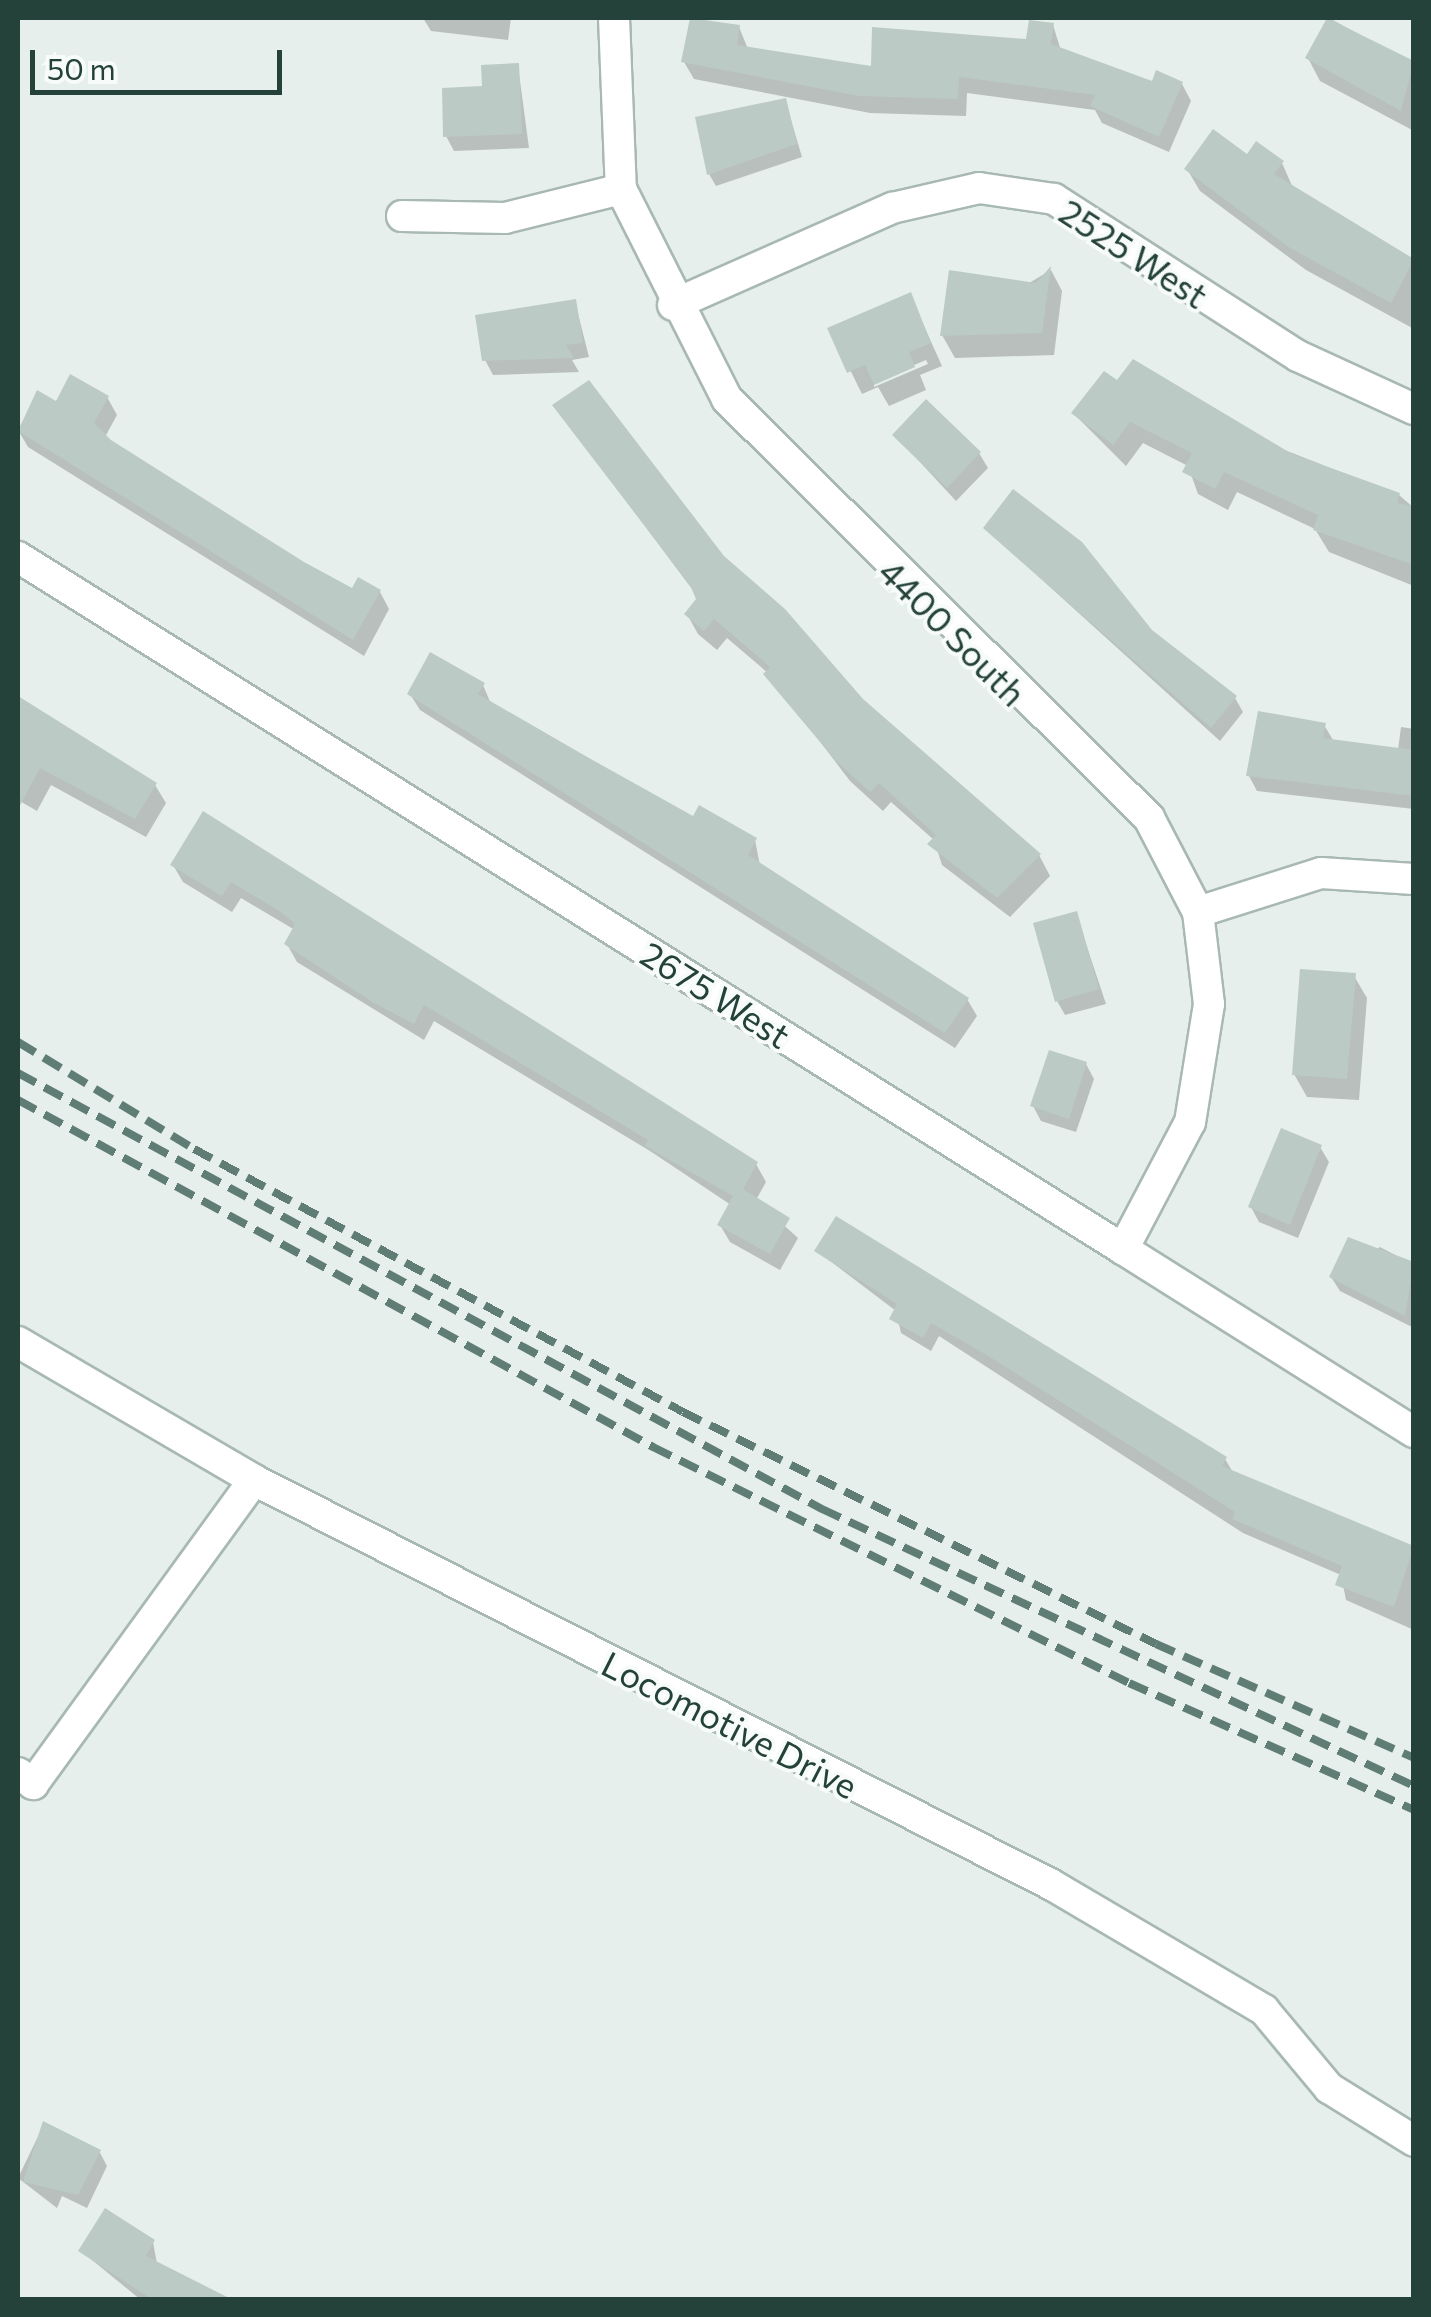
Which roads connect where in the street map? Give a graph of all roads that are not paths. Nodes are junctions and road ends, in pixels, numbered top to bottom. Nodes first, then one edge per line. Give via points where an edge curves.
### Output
1 (614, 18) edge
2 (622, 189) junction
3 (402, 216) dead end
4 (673, 305) junction
5 (1414, 409) edge
6 (18, 558) edge
7 (1414, 879) edge
8 (1198, 912) junction
9 (1124, 1250) junction
10 (18, 1342) edge
11 (1414, 1432) edge
12 (254, 1480) junction
13 (18, 1772) edge
14 (1414, 2141) edge

1 - 2 street, 4400 South
2 - 3 street via 505,218
2 - 4 street, 4400 South
4 - 5 street, 2525 West via 892,208 979,188 1054,199 1269,339
4 - 8 street, 4400 South via 727,399 804,484 1148,818
6 - 9 street, 2675 West
7 - 8 street via 1322,873
8 - 9 street, 4400 South via 1209,1004 1190,1122
9 - 11 street, 2675 West
10 - 12 street, Locomotive Drive
12 - 13 street via 33,1784
12 - 14 street, Locomotive Drive via 1052,1885 1264,2010 1329,2088

